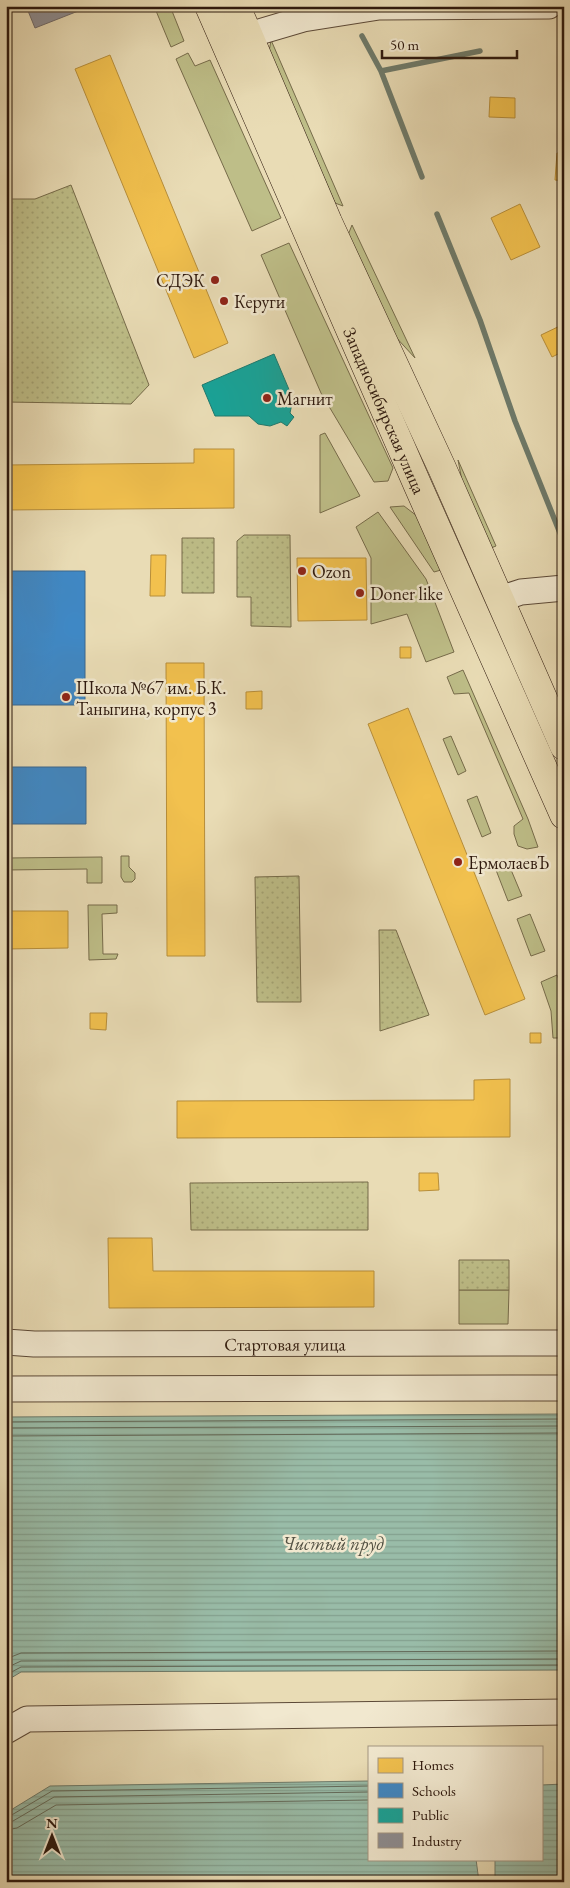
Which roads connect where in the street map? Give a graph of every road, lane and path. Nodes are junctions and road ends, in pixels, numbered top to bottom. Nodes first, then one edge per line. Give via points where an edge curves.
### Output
1 (209, 6) edge
2 (236, 6) edge
3 (549, 6) edge
4 (249, 36) junction
5 (564, 588) edge
6 (500, 599) junction
7 (564, 746) edge
8 (564, 815) edge
9 (6, 1342) edge
10 (564, 1343) edge
11 (564, 1388) edge
12 (6, 1389) edge
13 (564, 1712) edge
14 (6, 1731) edge

1 - 8 main road, Западносибирская улица
2 - 4 main road, Западносибирская улица
3 - 4 street via 379,7 303,19
4 - 6 main road, Западносибирская улица via 328,222
5 - 6 street via 521,592
6 - 7 main road, Западносибирская улица
9 - 10 street, Стартовая улица
11 - 12 street
13 - 14 street via 27,1719

